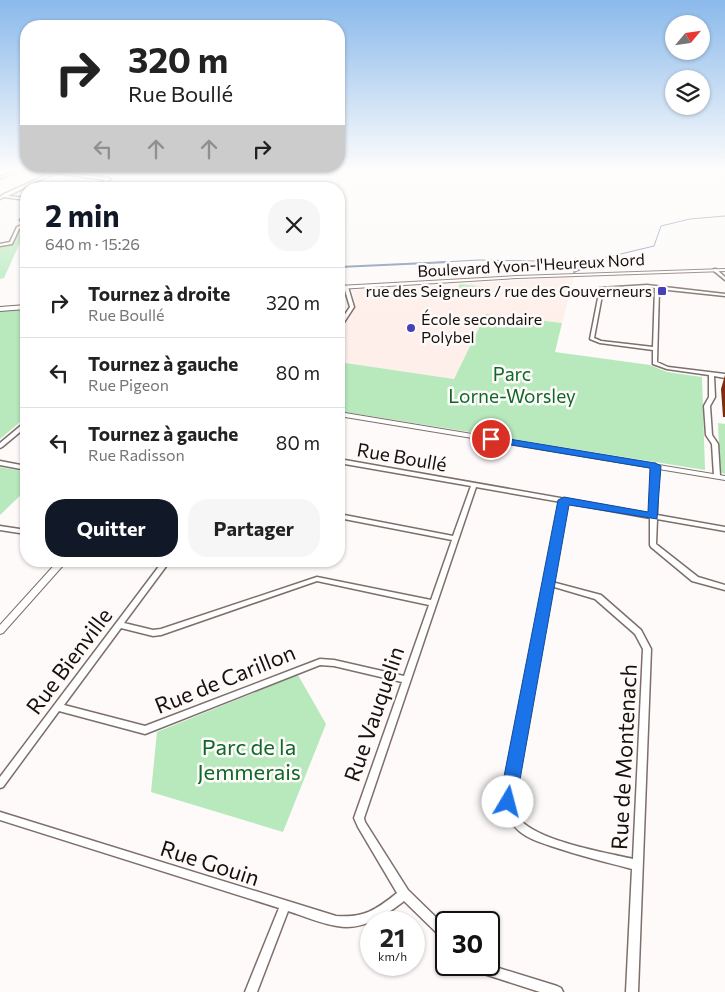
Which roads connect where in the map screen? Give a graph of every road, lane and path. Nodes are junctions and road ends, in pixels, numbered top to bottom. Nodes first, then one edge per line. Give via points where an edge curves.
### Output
1 (20, 227) edge
2 (0, 245) edge
3 (715, 270) junction
4 (725, 270) edge
5 (725, 279) edge
6 (346, 287) joint
7 (658, 287) junction
8 (725, 295) edge
9 (20, 307) edge
10 (0, 309) edge
11 (345, 317) edge
12 (654, 349) junction
13 (711, 374) junction
14 (725, 376) edge
15 (345, 415) edge
16 (20, 429) edge
17 (0, 446) edge
18 (345, 462) edge
19 (0, 463) edge
20 (655, 466) junction
21 (20, 467) edge
22 (716, 476) junction
23 (725, 478) edge
24 (474, 485) junction
25 (564, 500) junction
26 (653, 516) junction
27 (345, 517) edge
28 (0, 528) edge
29 (725, 529) edge
30 (20, 531) edge
31 (455, 538) junction
32 (58, 567) edge
33 (163, 567) edge
34 (548, 583) junction
35 (725, 588) edge
36 (433, 603) junction
37 (120, 624) junction
38 (0, 631) edge
39 (406, 680) junction
40 (57, 707) junction
41 (0, 784) edge
42 (0, 816) edge
43 (637, 865) junction
44 (404, 894) junction
45 (285, 906) junction
46 (435, 924) edge
47 (500, 975) edge
48 (251, 992) edge
49 (557, 992) edge
50 (632, 992) edge

1 - 2 street via 12,242
3 - 4 street, Boulevard Yvon-l'Heureux Nord
3 - 5 street
3 - 6 street, Boulevard Yvon-l'Heureux Nord
6 - 11 street via 352,307
7 - 8 street
7 - 12 street
7 - 12 street via 602,288 591,337 600,342
9 - 10 street
12 - 13 street via 657,365
13 - 14 street
13 - 22 street via 712,398 708,406 708,421 709,435 715,444
15 - 20 street
16 - 17 street
18 - 24 street, Rue Boullé
19 - 21 street
20 - 22 street
20 - 26 street
22 - 23 street
24 - 25 street, Rue Boullé
24 - 31 street, Rue Vauquelin
25 - 26 street, Rue Boullé
25 - 34 street
26 - 29 street, Rue Boullé
26 - 35 street via 652,541 655,547 695,579
27 - 31 street
28 - 30 street
31 - 36 street, Rue Vauquelin
32 - 38 street
33 - 37 street, Rue Bienville
34 - 43 street, Rue de Montenach via 598,597 638,632 646,645
34 - 43 street via 508,807 517,823 534,835
36 - 37 street via 317,579 161,632
36 - 39 street, Rue Vauquelin
37 - 40 street, Rue Bienville
39 - 40 street, Rue de Carillon via 320,662 142,730
39 - 44 street, Rue Vauquelin via 359,818
40 - 41 street, Rue Bienville
42 - 45 street, Rue Gouin
43 - 50 street, Rue de Montenach
44 - 45 street, Rue Gouin via 372,918 355,922 336,921
44 - 46 street, Rue Vauquelin
45 - 48 street
47 - 49 street

